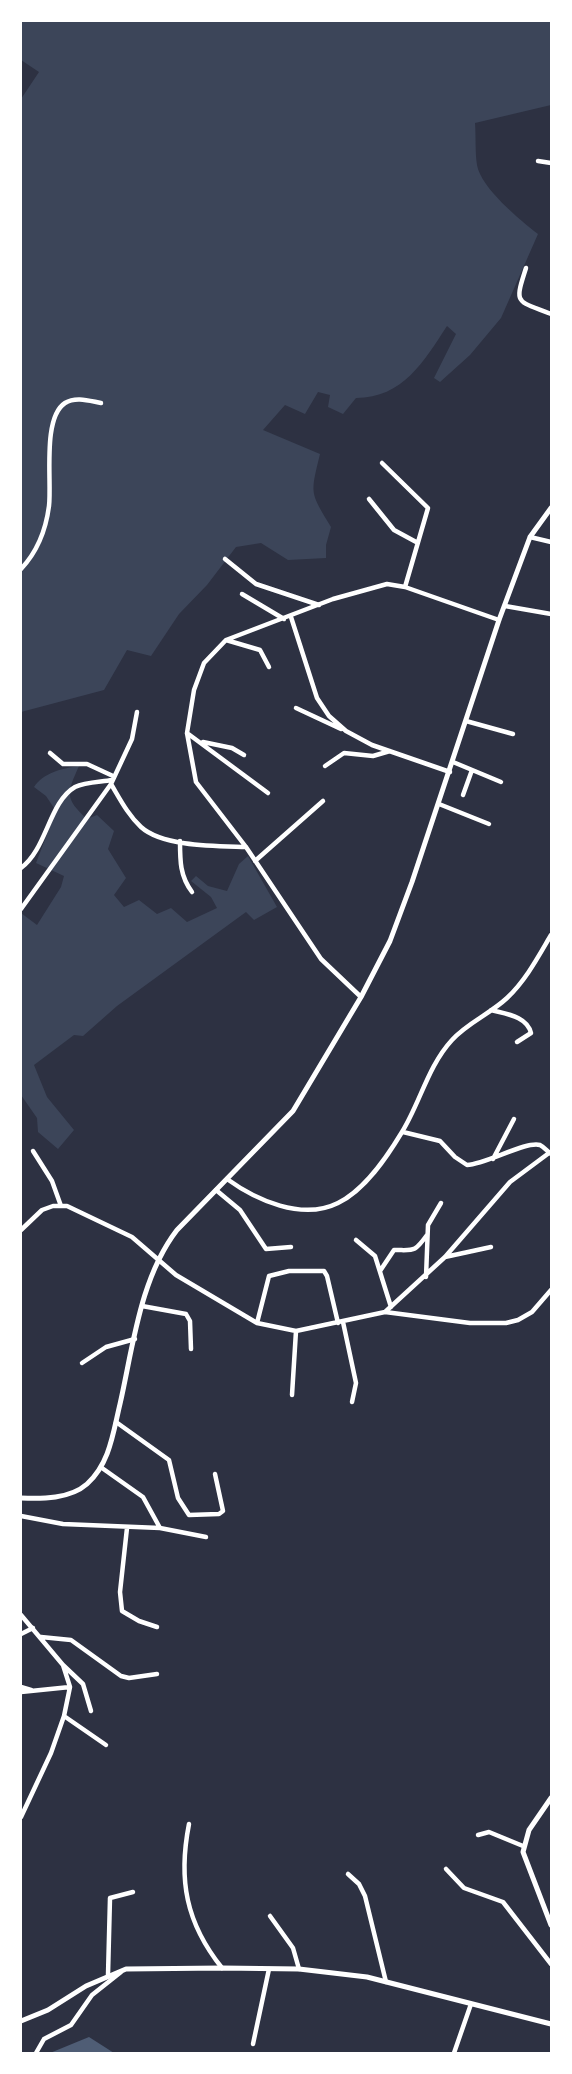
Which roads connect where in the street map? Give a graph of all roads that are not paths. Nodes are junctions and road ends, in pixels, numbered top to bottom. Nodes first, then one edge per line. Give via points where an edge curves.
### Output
1 (538, 161) dead end
2 (551, 163) edge
3 (526, 268) dead end
4 (551, 314) edge
5 (101, 403) dead end
6 (382, 463) dead end
7 (369, 499) dead end
8 (551, 508) edge
9 (530, 537) junction
10 (551, 542) edge
11 (418, 543) junction
12 (225, 559) dead end
13 (21, 569) edge
14 (405, 587) junction
15 (242, 594) dead end
16 (319, 604) junction
17 (505, 606) junction
18 (551, 614) edge
19 (291, 617) junction
20 (284, 619) junction
21 (498, 620) junction
22 (226, 640) junction
23 (269, 667) dead end
24 (296, 708) dead end
25 (137, 712) dead end
26 (466, 721) junction
27 (346, 731) junction
28 (187, 733) junction
29 (513, 734) dead end
30 (203, 742) junction
31 (390, 751) junction
32 (50, 753) dead end
33 (244, 755) dead end
34 (453, 762) junction
35 (325, 766) dead end
36 (472, 770) junction
37 (450, 772) junction
38 (112, 780) junction
39 (501, 782) dead end
40 (268, 794) dead end
41 (463, 795) dead end
42 (323, 801) dead end
43 (439, 804) junction
44 (489, 824) dead end
45 (180, 842) junction
46 (246, 847) junction
47 (255, 861) junction
48 (21, 868) edge
49 (192, 892) dead end
50 (21, 909) edge
51 (551, 935) edge
52 (362, 997) junction
53 (491, 1010) junction
54 (517, 1042) dead end
55 (514, 1119) dead end
56 (403, 1132) junction
57 (33, 1151) dead end
58 (550, 1153) edge
59 (493, 1159) junction
60 (227, 1179) junction
61 (216, 1190) junction
62 (441, 1203) dead end
63 (61, 1206) junction
64 (21, 1230) edge
65 (428, 1234) junction
66 (356, 1240) dead end
67 (491, 1247) dead end
68 (291, 1248) dead end
69 (445, 1257) junction
70 (158, 1259) junction
71 (380, 1271) junction
72 (426, 1277) junction
73 (551, 1290) edge
74 (142, 1306) junction
75 (391, 1307) junction
76 (385, 1312) junction
77 (257, 1323) junction
78 (341, 1323) junction
79 (296, 1331) junction
80 (135, 1339) junction
81 (191, 1349) dead end
82 (82, 1364) dead end
83 (292, 1395) dead end
84 (352, 1402) dead end
85 (116, 1422) junction
86 (102, 1468) junction
87 (215, 1474) dead end
88 (21, 1498) edge
89 (21, 1516) edge
90 (127, 1528) junction
91 (160, 1528) junction
92 (206, 1537) dead end
93 (21, 1615) edge
94 (157, 1627) dead end
95 (33, 1628) junction
96 (21, 1634) edge
97 (41, 1637) junction
98 (63, 1665) junction
99 (157, 1674) dead end
100 (21, 1687) edge
101 (69, 1687) junction
102 (21, 1692) edge
103 (33, 1692) junction
104 (91, 1711) dead end
105 (64, 1716) junction
106 (106, 1745) dead end
107 (551, 1798) edge
108 (21, 1817) edge
109 (189, 1824) dead end
110 (478, 1835) dead end
111 (524, 1846) junction
112 (446, 1869) dead end
113 (348, 1874) dead end
114 (133, 1892) dead end
115 (270, 1916) dead end
116 (551, 1925) edge
117 (551, 1964) edge
118 (222, 1968) junction
119 (126, 1969) junction
120 (270, 1969) junction
121 (300, 1969) junction
122 (108, 1976) junction
123 (386, 1982) junction
124 (471, 2004) junction
125 (21, 2021) edge
126 (551, 2024) edge
127 (253, 2044) dead end
128 (36, 2053) edge
129 (454, 2053) edge

1 - 2 street
3 - 4 street via 519,299
5 - 13 street via 72,401 64,404 55,418 49,509 39,545
6 - 11 street via 428,508
7 - 11 street via 394,530
8 - 9 street
9 - 10 street
9 - 17 street
11 - 14 street
12 - 16 street via 256,584
14 - 16 street via 387,584
14 - 21 street
15 - 20 street
16 - 19 street
17 - 18 street
17 - 21 street
19 - 20 street
19 - 27 street via 317,698
20 - 22 street
21 - 26 street
22 - 23 street via 260,650
22 - 28 street via 204,663 194,690
24 - 27 street
25 - 38 street via 132,739
26 - 29 street
26 - 34 street
27 - 31 street
28 - 30 street
28 - 46 street via 196,782
30 - 33 street via 232,748
30 - 40 street
31 - 35 street via 373,756 344,753
31 - 37 street
32 - 38 street via 63,764 87,764
34 - 36 street
34 - 37 street
36 - 39 street
36 - 41 street
37 - 43 street
38 - 45 street via 139,825 147,832
38 - 48 street via 79,786 68,794 36,853
38 - 50 street
42 - 47 street
43 - 44 street
43 - 52 street via 390,941
45 - 46 street
45 - 49 street via 181,869
46 - 47 street
47 - 52 street via 321,959
51 - 53 street via 520,984
52 - 60 street via 293,1111
53 - 54 street via 527,1024 531,1033
53 - 56 street via 452,1040 437,1061
55 - 59 street
56 - 59 street via 440,1141 467,1165
56 - 60 street via 358,1190 324,1207 267,1203
57 - 63 street via 52,1181
58 - 59 street via 532,1145
58 - 69 street via 510,1182
60 - 61 street
61 - 68 street via 240,1210 266,1249
61 - 70 street via 177,1230
62 - 65 street via 430,1220
63 - 64 street via 42,1210
63 - 70 street via 112,1226
65 - 71 street via 410,1252 394,1251
65 - 72 street
66 - 71 street via 375,1256
67 - 69 street
69 - 72 street
70 - 74 street
70 - 77 street via 176,1275
71 - 75 street
72 - 75 street
73 - 76 street via 532,1312 518,1320 493,1324
74 - 80 street
74 - 81 street via 186,1314
75 - 76 street
76 - 78 street
77 - 78 street via 269,1276 313,1270 324,1271 327,1276
77 - 79 street
78 - 79 street
78 - 84 street via 356,1383
79 - 83 street
80 - 82 street via 106,1347
80 - 85 street
85 - 86 street
85 - 87 street via 169,1460 178,1498 189,1515 223,1511
86 - 88 street via 73,1492 56,1497
86 - 91 street via 143,1497
89 - 90 street via 63,1524
90 - 91 street
90 - 94 street via 120,1592 122,1611
91 - 92 street
93 - 95 street
95 - 96 street
95 - 97 street
97 - 98 street
97 - 99 street via 71,1640 121,1676
98 - 101 street
98 - 104 street via 83,1684
100 - 103 street
101 - 103 street
101 - 105 street
102 - 103 street
105 - 106 street
105 - 108 street
107 - 111 street via 529,1830
109 - 118 street via 185,1859 190,1915
110 - 111 street via 489,1832
111 - 116 street via 525,1860
112 - 117 street via 464,1888 503,1902
113 - 123 street via 359,1884 364,1896
114 - 122 street via 110,1898
115 - 121 street via 293,1948
118 - 119 street
118 - 120 street
119 - 122 street
119 - 128 street via 92,1995 71,2025 44,2039
120 - 121 street
120 - 127 street
121 - 123 street
122 - 125 street
123 - 124 street
124 - 126 street
124 - 129 street

